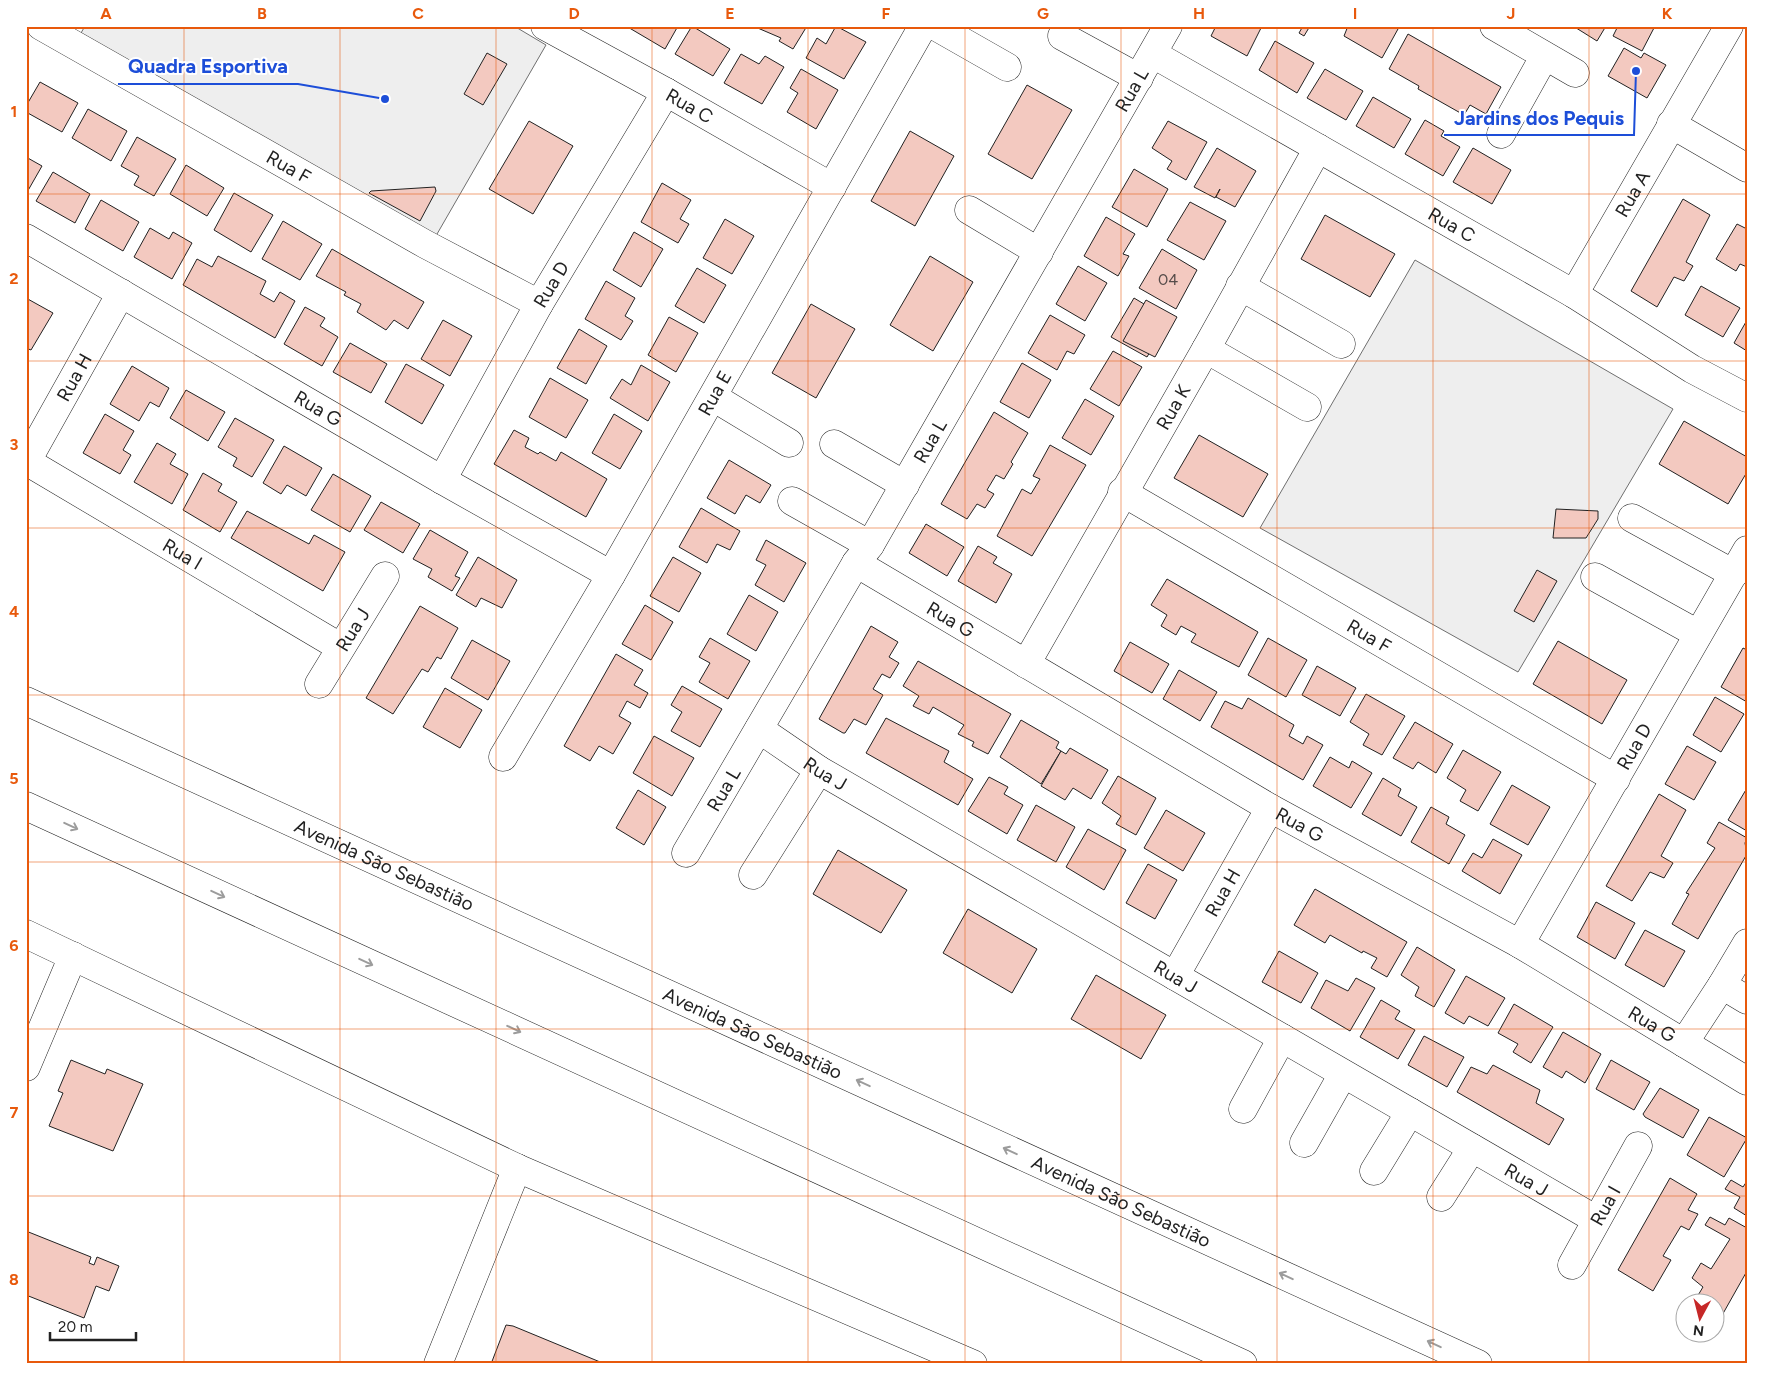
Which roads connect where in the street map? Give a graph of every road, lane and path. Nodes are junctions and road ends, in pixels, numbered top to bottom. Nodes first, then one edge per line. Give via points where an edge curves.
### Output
1 (41, 26) edge
2 (545, 26) edge
3 (924, 26) edge
4 (935, 26) edge
5 (1168, 26) edge
6 (1494, 26) edge
7 (1729, 26) edge
8 (1062, 36) dead end
9 (1153, 54) junction
10 (1544, 57) junction
11 (1007, 67) dead end
12 (1575, 73) dead end
13 (1139, 78) junction
14 (666, 92) junction
15 (1671, 124) junction
16 (1501, 134) dead end
17 (1318, 148) junction
18 (1747, 168) edge
19 (832, 186) junction
20 (969, 210) dead end
21 (26, 238) edge
22 (1039, 252) junction
23 (1240, 286) junction
24 (121, 293) junction
25 (1574, 294) junction
26 (539, 304) junction
27 (1341, 344) dead end
28 (1206, 349) junction
29 (713, 397) junction
30 (1747, 398) edge
31 (1307, 407) dead end
32 (789, 443) dead end
33 (834, 444) dead end
34 (27, 461) edge
35 (442, 480) junction
36 (905, 484) junction
37 (1122, 492) junction
38 (792, 501) dead end
39 (1632, 518) dead end
40 (1747, 550) edge
41 (863, 554) junction
42 (1734, 574) junction
43 (611, 575) junction
44 (385, 576) dead end
45 (1595, 576) dead end
46 (1698, 634) junction
47 (340, 647) junction
48 (1026, 664) junction
49 (319, 684) dead end
50 (26, 701) edge
51 (758, 729) junction
52 (503, 757) dead end
53 (819, 770) junction
54 (1616, 779) junction
55 (26, 806) edge
56 (1270, 808) junction
57 (686, 854) dead end
58 (753, 875) dead end
59 (26, 934) edge
60 (1747, 943) edge
61 (1520, 944) junction
62 (73, 956) junction
63 (1175, 976) junction
64 (1722, 986) junction
65 (1747, 1000) edge
66 (1282, 1038) junction
67 (1684, 1042) junction
68 (26, 1068) edge
69 (1343, 1074) junction
70 (1747, 1081) edge
71 (1242, 1108) dead end
72 (1410, 1112) junction
73 (1304, 1143) dead end
74 (1638, 1146) dead end
75 (1472, 1148) junction
76 (517, 1168) junction
77 (1374, 1170) dead end
78 (1441, 1197) dead end
79 (1595, 1219) junction
80 (1572, 1265) dead end
81 (438, 1364) edge
82 (974, 1364) edge
83 (1243, 1364) edge
84 (1478, 1364) edge

1 - 26 street, Rua F via 425,244
2 - 14 street, Rua C
3 - 19 street, Rua E
4 - 11 street
5 - 9 street, Rua L
6 - 10 street
7 - 15 street, Rua A
8 - 13 street
9 - 13 street, Rua L
9 - 17 street, Rua C
10 - 12 street
10 - 16 street
13 - 22 street, Rua L
14 - 19 street, Rua C
14 - 26 street, Rua D
15 - 18 street
15 - 25 street, Rua A
17 - 23 street, Rua K
17 - 25 street, Rua C
19 - 29 street, Rua E
20 - 22 street
21 - 24 street, Rua G
22 - 36 street, Rua L
23 - 27 street
23 - 28 street, Rua K
24 - 34 street, Rua H
24 - 35 street, Rua G
25 - 30 street, Rua C via 1692,369
26 - 35 street, Rua D
28 - 31 street
28 - 37 street, Rua K
29 - 32 street
29 - 43 street, Rua E
33 - 36 street
34 - 47 street, Rua I
35 - 43 street, Rua G
36 - 41 street, Rua L
37 - 48 street, Rua K
37 - 54 street, Rua F
38 - 41 street, Rua G
39 - 42 street
40 - 42 street, Rua D
41 - 48 street, Rua G
41 - 51 street, Rua L
42 - 46 street, Rua D
43 - 52 street, Rua E
44 - 47 street, Rua J
45 - 46 street
46 - 54 street, Rua D
47 - 49 street, Rua J
48 - 56 street, Rua G
84 -> 50 street, Avenida São Sebastião
51 - 53 street, Rua J
51 - 57 street, Rua L
53 - 58 street
53 - 63 street, Rua J
54 - 61 street, Rua D
55 -> 83 street
56 - 61 street, Rua G
56 - 63 street, Rua H
59 - 62 street
60 - 64 street
61 - 67 street, Rua G
62 - 68 street
62 - 76 street
63 - 66 street, Rua J
64 - 65 street
64 - 67 street
66 - 69 street, Rua J
66 - 71 street
67 - 70 street, Rua G
69 - 72 street, Rua J
69 - 73 street
72 - 75 street, Rua J
72 - 77 street
74 - 79 street, Rua I
75 - 78 street
75 - 79 street, Rua J
76 - 81 street
76 - 82 street
79 - 80 street, Rua I

